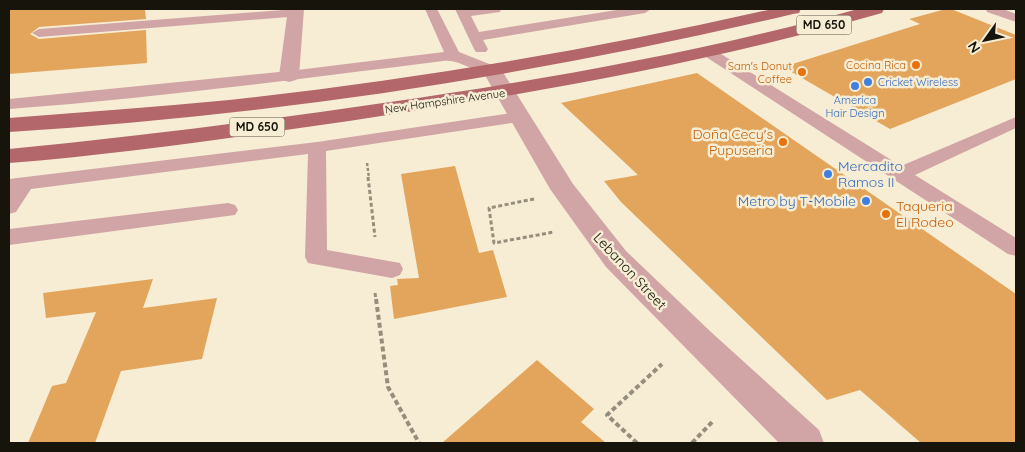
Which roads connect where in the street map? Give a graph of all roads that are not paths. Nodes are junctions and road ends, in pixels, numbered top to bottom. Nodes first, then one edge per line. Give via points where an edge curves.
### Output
1 (432, 9) edge
2 (494, 9) edge
3 (645, 9) edge
4 (793, 9) edge
5 (876, 9) edge
6 (992, 9) edge
7 (296, 11) edge
8 (462, 11) edge
9 (1016, 18) edge
10 (39, 33) dead end
11 (475, 37) junction
12 (708, 52) junction
13 (453, 55) junction
14 (492, 70) junction
15 (289, 76) junction
16 (9, 104) edge
17 (512, 104) junction
18 (1016, 122) edge
19 (9, 125) edge
20 (317, 147) junction
21 (9, 156) edge
22 (900, 174) junction
23 (17, 184) edge
24 (9, 207) edge
25 (228, 210) dead end
26 (9, 237) edge
27 (1016, 248) edge
28 (392, 269) dead end
29 (805, 443) edge

1 - 13 lane
2 - 8 lane
3 - 11 lane
4 - 14 main road, New Hampshire Avenue / MD 650 via 567,58
5 - 12 main road, New Hampshire Avenue / MD 650 via 824,25
6 - 9 lane
7 - 10 lane
7 - 15 street
8 - 11 lane
11 - 14 lane
12 - 17 main road, New Hampshire Avenue / MD 650
12 - 22 lane
13 - 14 lane
13 - 15 lane
14 - 17 street, Lebanon Street
14 - 19 main road, New Hampshire Avenue / MD 650 via 230,106
15 - 16 lane
17 - 20 lane
17 - 21 main road, New Hampshire Avenue / MD 650 via 283,124
17 - 29 street, Lebanon Street via 562,189 616,259
18 - 22 lane
20 - 23 lane
20 - 28 lane via 316,258
22 - 27 lane
23 - 24 lane
25 - 26 lane

